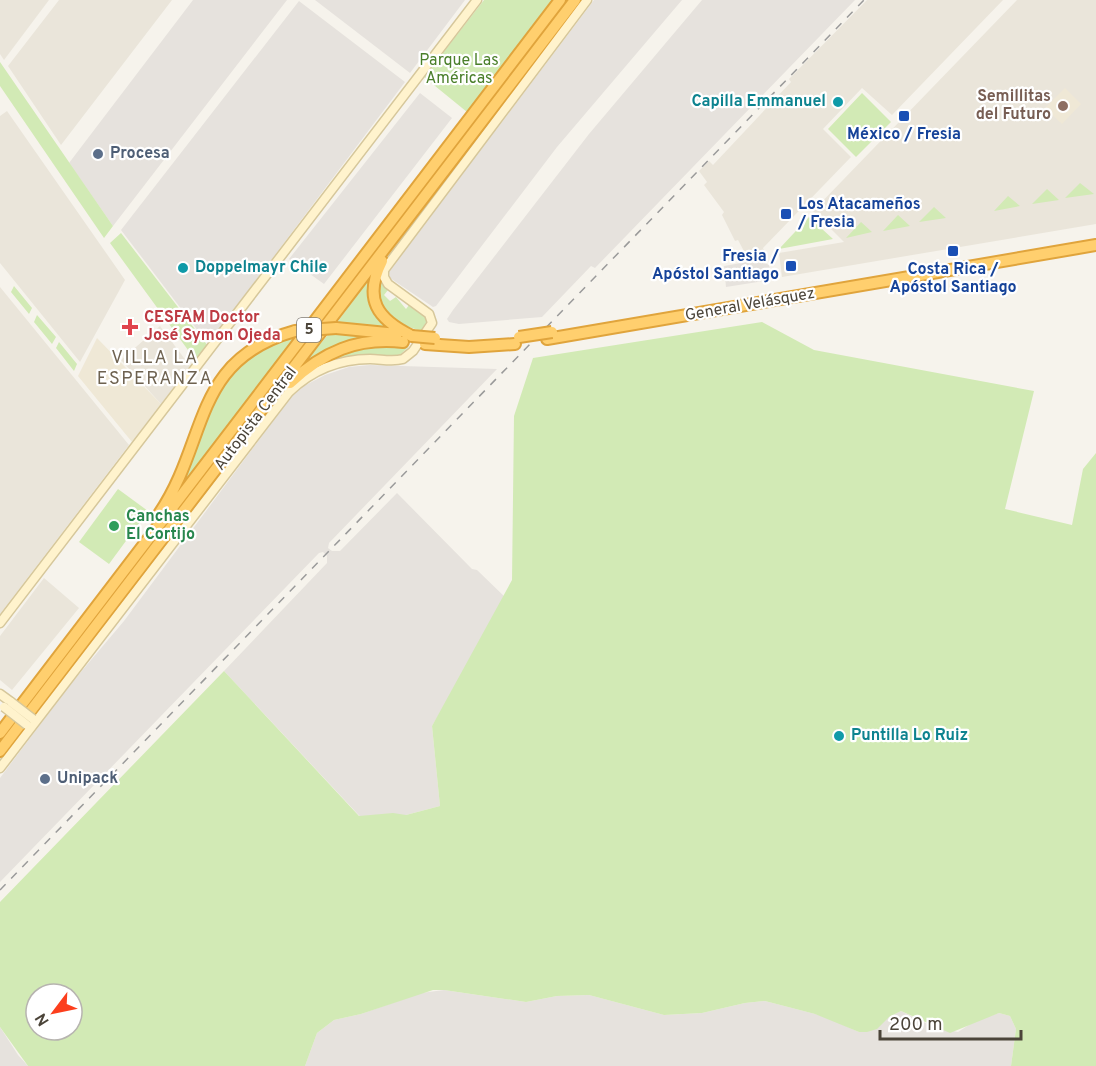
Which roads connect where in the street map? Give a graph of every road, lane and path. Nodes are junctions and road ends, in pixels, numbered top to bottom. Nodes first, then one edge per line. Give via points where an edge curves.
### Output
1 (477, 0) edge
2 (560, 0) edge
3 (575, 0) edge
4 (587, 0) edge
5 (397, 235) junction
6 (1096, 238) edge
7 (1096, 245) edge
8 (549, 335) junction
9 (408, 339) junction
10 (262, 410) junction
11 (137, 555) junction
12 (0, 623) edge
13 (0, 694) edge
14 (5, 704) edge
15 (32, 723) junction
16 (0, 733) edge
17 (0, 751) edge
18 (0, 768) edge

1 - 12 main road
2 - 11 highway, Autopista Central / 5
3 - 5 highway, Autopista Central / 5
4 - 15 main road via 384,270 388,284 429,314 432,323 426,334 403,359 338,363 312,374 289,392
5 - 9 highway via 375,277 374,297 385,320
5 - 10 highway, Autopista Central / 5
6 - 8 highway, General Velásquez
7 - 8 highway, General Velásquez
8 - 9 highway, General Velásquez, bridge via 469,347
9 - 10 highway via 369,341 337,350 306,368
9 - 11 highway, bridge via 336,328 295,331 252,350 220,380 204,409 184,472
10 - 17 highway, Autopista Central / 5
11 - 16 highway, Autopista Central / 5
13 - 14 main road
14 - 15 main road, bridge
15 - 18 main road

